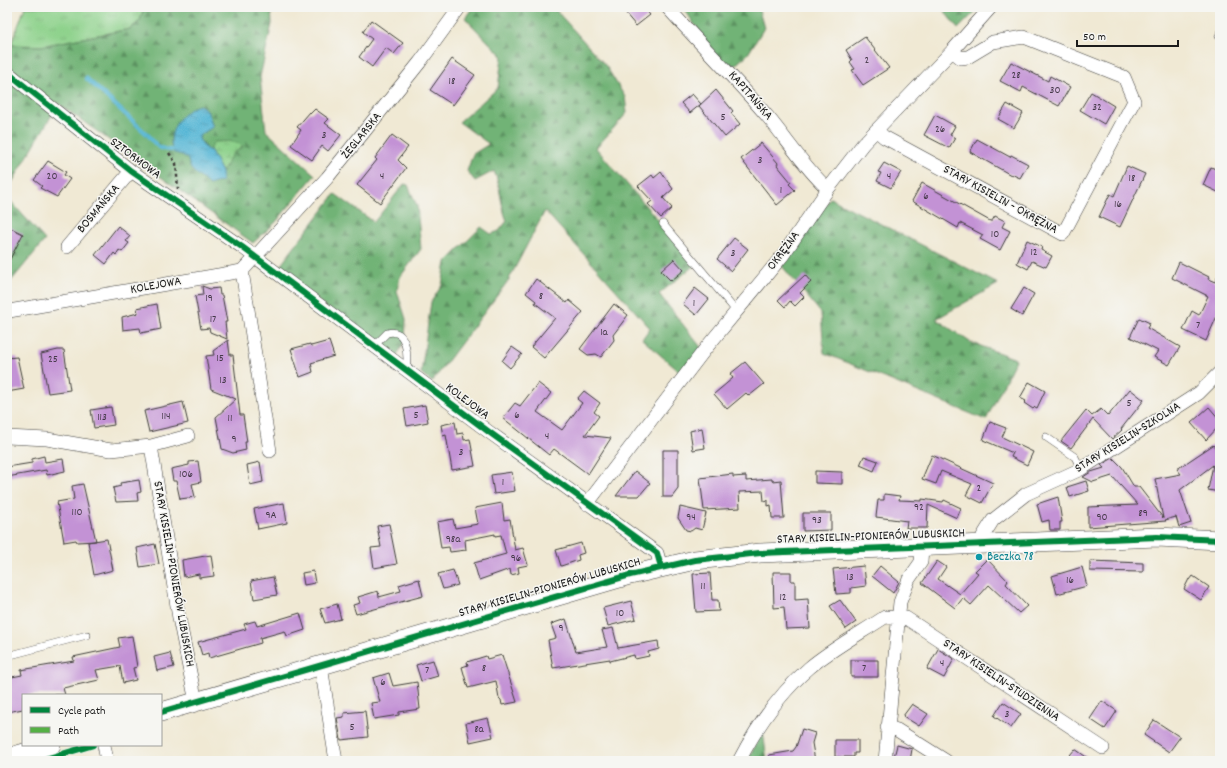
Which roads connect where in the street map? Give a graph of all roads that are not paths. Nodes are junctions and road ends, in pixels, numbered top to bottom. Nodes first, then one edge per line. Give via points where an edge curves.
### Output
1 (460, 7) edge
2 (667, 7) edge
3 (991, 7) edge
4 (952, 51) junction
5 (7, 72) edge
6 (876, 130) junction
7 (131, 170) junction
8 (828, 189) junction
9 (663, 224) dead end
10 (67, 247) dead end
11 (255, 257) junction
12 (242, 271) junction
13 (736, 311) junction
14 (8, 312) edge
15 (374, 346) junction
16 (406, 370) junction
17 (1220, 372) edge
18 (188, 436) dead end
19 (7, 438) edge
20 (1046, 438) dead end
21 (150, 446) junction
22 (270, 451) dead end
23 (1081, 469) junction
24 (587, 504) junction
25 (1220, 540) edge
26 (983, 544) junction
27 (922, 546) junction
28 (661, 567) junction
29 (897, 617) junction
30 (87, 635) dead end
31 (7, 656) edge
32 (321, 666) junction
33 (196, 702) junction
34 (162, 712) edge
35 (887, 727) junction
36 (48, 746) edge
37 (104, 746) edge
38 (1103, 748) dead end
39 (7, 758) edge
40 (107, 761) edge
41 (336, 761) edge
42 (739, 761) edge
43 (885, 761) edge
44 (946, 761) edge

1 - 11 street, ŻEGLARSKA via 331,173
2 - 8 street, KAPITAŃSKA via 736,80 816,178
3 - 4 street, OKRĘŻNA
4 - 6 street, OKRĘŻNA
4 - 6 street, STARY KISIELIN - OKRĘŻNA via 961,58 968,57 993,42 1024,37 1124,78 1134,101 1063,234 884,137
5 - 7 street, SZTORMOWA
6 - 8 street, OKRĘŻNA
7 - 10 street, BOSMAŃSKA
7 - 11 street, SZTORMOWA
8 - 13 street, OKRĘŻNA via 783,255
9 - 13 lane
11 - 12 street, ŻEGLARSKA
11 - 15 street, KOLEJOWA
12 - 14 street, KOLEJOWA
12 - 22 street
13 - 24 street, OKRĘŻNA
15 - 16 street, KOLEJOWA
15 - 16 lane via 387,332 400,336 406,344
16 - 24 street, KOLEJOWA
17 - 23 street, STARY KISIELIN-SZKOLNA via 1199,393
18 - 21 street
19 - 21 street via 46,439 111,450
20 - 23 lane via 1075,457
21 - 33 street, STARY KISIELIN-PIONIERÓW LUBUSKICH
23 - 26 street, STARY KISIELIN-SZKOLNA via 1026,494 992,520 983,536
24 - 28 street, KOLEJOWA via 657,553
25 - 26 street, STARY KISIELIN-PIONIERÓW LUBUSKICH via 1157,537
26 - 27 street, STARY KISIELIN-PIONIERÓW LUBUSKICH
27 - 28 street, STARY KISIELIN-PIONIERÓW LUBUSKICH via 724,555
27 - 29 street via 921,562 909,579
28 - 32 street, STARY KISIELIN-PIONIERÓW LUBUSKICH
29 - 35 street
29 - 38 street, STARY KISIELIN-STUDZIENNA via 906,618
29 - 42 street via 886,617 810,668 786,690 765,718
30 - 31 lane
32 - 33 street, STARY KISIELIN-PIONIERÓW LUBUSKICH
32 - 41 street
33 - 34 street, STARY KISIELIN-PIONIERÓW LUBUSKICH
35 - 43 street
35 - 44 street via 897,730
36 - 39 street
37 - 40 street

